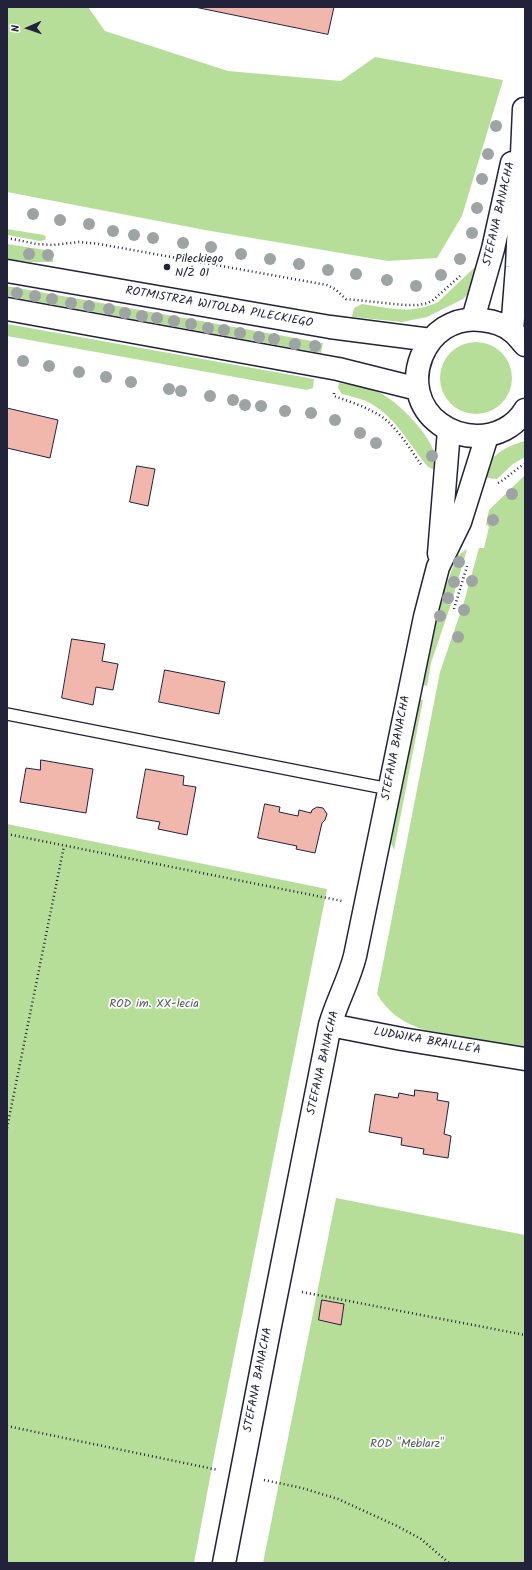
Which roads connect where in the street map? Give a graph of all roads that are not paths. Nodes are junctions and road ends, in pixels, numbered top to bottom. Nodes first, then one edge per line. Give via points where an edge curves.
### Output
1 (525, 107) edge
2 (7, 271) edge
3 (7, 310) edge
4 (473, 319) junction
5 (518, 338) edge
6 (431, 340) junction
7 (418, 389) junction
8 (524, 413) edge
9 (449, 430) junction
10 (487, 436) junction
11 (438, 567) junction
12 (7, 714) edge
13 (389, 789) junction
14 (330, 1025) junction
15 (525, 1059) edge
16 (224, 1563) edge

1 - 4 street, STEFANA BANACHA via 493,248
1 - 5 street, STEFANA BANACHA via 517,267
2 - 6 street, ROTMISTRZA WITOLDA PILECKIEGO via 330,327
3 - 7 street via 338,369
4 - 5 street via 494,321
4 - 6 street via 461,320 450,325 439,331
6 - 7 street via 420,360 417,372
7 - 9 street via 424,406 434,420
8 - 10 street via 506,428
9 - 10 street via 467,436
9 - 11 street, STEFANA BANACHA
10 - 11 street, STEFANA BANACHA via 460,522
11 - 13 street, STEFANA BANACHA
12 - 13 lane
13 - 14 street, STEFANA BANACHA via 351,972
14 - 15 street, LUDWIKA BRAILLE'A
14 - 16 street, STEFANA BANACHA

